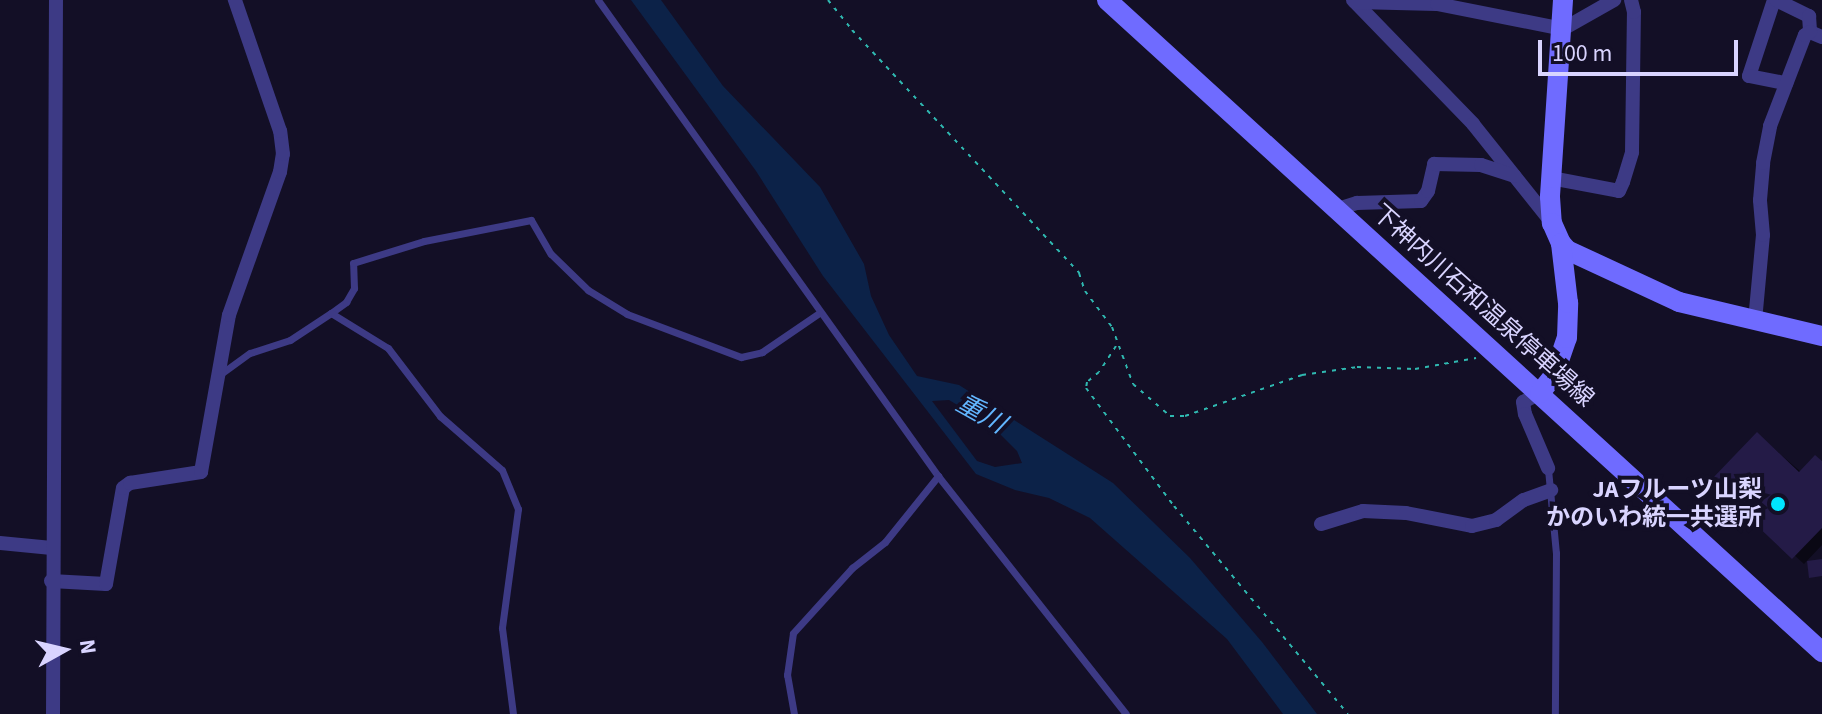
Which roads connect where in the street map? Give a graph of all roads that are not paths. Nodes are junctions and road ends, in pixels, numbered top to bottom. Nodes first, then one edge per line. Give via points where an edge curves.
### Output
1 (56, 0) edge
2 (235, 0) edge
3 (598, 0) edge
4 (1107, 0) edge
5 (1563, 0) edge
6 (1614, 0) edge
7 (1631, 0) edge
8 (1776, 0) edge
9 (1354, 1) edge
10 (1563, 29) junction
11 (1816, 34) edge
12 (1786, 83) junction
13 (1514, 176) junction
14 (1551, 178) junction
15 (1338, 209) junction
16 (1552, 223) junction
17 (1561, 243) junction
18 (331, 313) junction
19 (819, 313) junction
20 (1755, 321) junction
21 (1822, 336) edge
22 (218, 378) junction
23 (1540, 393) junction
24 (1548, 468) joint
25 (938, 476) junction
26 (1551, 490) junction
27 (1321, 524) dead end
28 (0, 543) edge
29 (52, 548) junction
30 (51, 581) junction
31 (1822, 652) edge
32 (53, 714) edge
33 (513, 714) edge
34 (794, 714) edge
35 (1126, 714) edge
36 (1555, 714) edge

1 - 29 street
2 - 22 street via 283,154 229,315
3 - 19 lane
4 - 15 main road, 下神内川石和温泉停車場線
5 - 10 main road
6 - 10 street
7 - 14 street via 1632,152 1619,191
8 - 11 street via 1809,16
8 - 12 street via 1749,76
9 - 10 street via 1437,4
9 - 13 street via 1424,70
10 - 14 main road
11 - 12 street via 1805,35
12 - 20 street via 1763,163
13 - 15 street via 1481,165 1434,164 1421,201 1357,203
13 - 16 street
14 - 16 main road
15 - 23 main road, 下神内川石和温泉停車場線
16 - 17 main road
17 - 20 main road via 1679,302
17 - 23 main road via 1567,338 1554,375
18 - 19 lane via 354,288 353,263 424,241 531,220 551,254 588,290 640,320 741,357 762,352
18 - 22 lane via 290,340 250,353
18 - 33 lane via 388,348 440,416 502,470 518,509 502,628
19 - 25 lane
20 - 21 main road
22 - 30 street via 201,472 123,488 106,584
23 - 24 street via 1523,402
23 - 31 main road, 下神内川石和温泉停車場線
24 - 26 lane
25 - 34 lane via 885,542 852,568 793,633 787,675
25 - 35 lane
26 - 27 street via 1524,500 1496,520 1472,526 1363,511
26 - 36 lane
28 - 29 street
29 - 30 street
30 - 32 street

